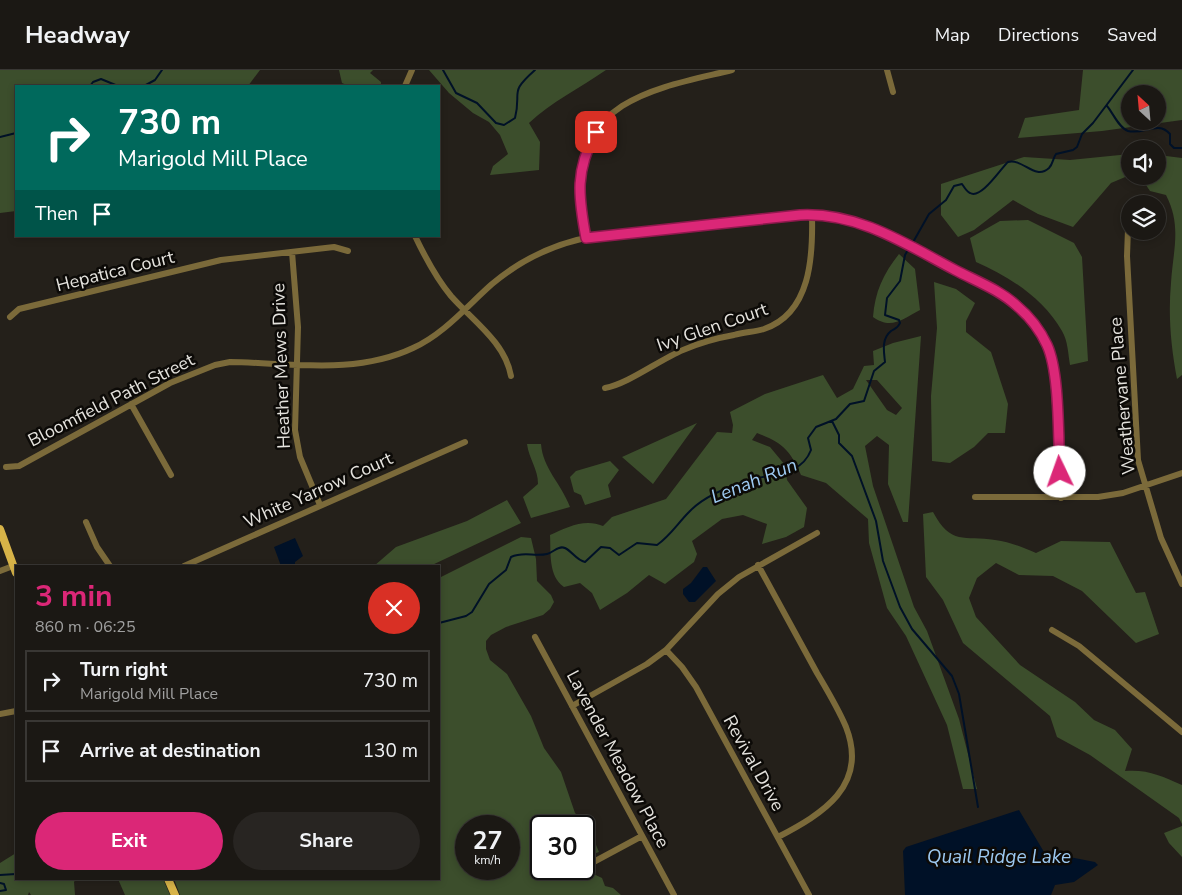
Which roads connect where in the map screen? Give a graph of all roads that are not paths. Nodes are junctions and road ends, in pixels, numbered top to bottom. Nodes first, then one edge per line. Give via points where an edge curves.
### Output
1 (412, 70) edge
2 (732, 70) edge
3 (887, 70) edge
4 (405, 85) edge
5 (893, 92) dead end
6 (812, 214) junction
7 (416, 237) edge
8 (586, 238) junction
9 (1128, 240) edge
10 (348, 251) dead end
11 (292, 252) junction
12 (464, 310) junction
13 (10, 317) dead end
14 (298, 364) junction
15 (511, 376) dead end
16 (605, 388) dead end
17 (131, 404) junction
18 (465, 442) dead end
19 (6, 467) dead end
20 (1182, 473) edge
21 (171, 475) dead end
22 (1144, 486) junction
23 (975, 496) dead end
24 (1061, 498) junction
25 (320, 505) junction
26 (86, 522) dead end
27 (0, 529) edge
28 (817, 533) dead end
29 (109, 565) edge
30 (186, 565) edge
31 (758, 565) junction
32 (15, 570) edge
33 (0, 572) edge
34 (1182, 584) edge
35 (1052, 630) dead end
36 (535, 637) dead end
37 (666, 650) junction
38 (572, 706) junction
39 (15, 711) edge
40 (0, 714) edge
41 (1182, 732) edge
42 (642, 836) junction
43 (778, 837) junction
44 (595, 861) edge
45 (168, 880) edge
46 (175, 895) edge
47 (674, 895) edge
48 (809, 895) edge

1 - 4 street
2 - 8 street via 650,90 611,114 596,132 580,174 579,198
3 - 5 street
6 - 8 street, Bloomfield Path Street
6 - 16 street, Ivy Glen Court via 811,269 800,296 784,316 766,328 689,348
6 - 24 street, Bloomfield Path Street via 854,221 898,240 1012,301 1033,323 1050,351 1054,375
7 - 12 street via 431,267
8 - 12 street, Bloomfield Path Street via 549,248 524,261
9 - 22 street, Weathervane Place via 1138,460
10 - 11 street, Hepatica Court via 334,247
11 - 13 street, Hepatica Court via 204,264 19,309
11 - 14 street, Heather Mews Drive
12 - 14 street, Bloomfield Path Street via 430,338 387,358 347,365
12 - 15 street via 502,353
14 - 17 street, Bloomfield Path Street via 230,362 215,365 170,383
14 - 25 street, Heather Mews Drive via 295,430 300,457
17 - 19 street, Bloomfield Path Street via 18,466
17 - 21 street
18 - 25 street, White Yarrow Court
20 - 22 street
22 - 24 street via 1098,497
22 - 34 street, Weathervane Place via 1164,545
23 - 24 street
25 - 30 street, White Yarrow Court
26 - 29 street
27 - 32 main road
28 - 31 street
31 - 37 street via 718,594
31 - 43 street via 843,721 851,750 847,777 833,802
32 - 33 street
35 - 41 street via 1079,646
36 - 38 street, Lavender Meadow Place
37 - 38 street via 641,668
37 - 43 street, Revival Drive via 690,677
38 - 42 street, Lavender Meadow Place
39 - 40 street
42 - 44 street
42 - 47 street, Lavender Meadow Place
43 - 48 street, Revival Drive
45 - 46 main road

